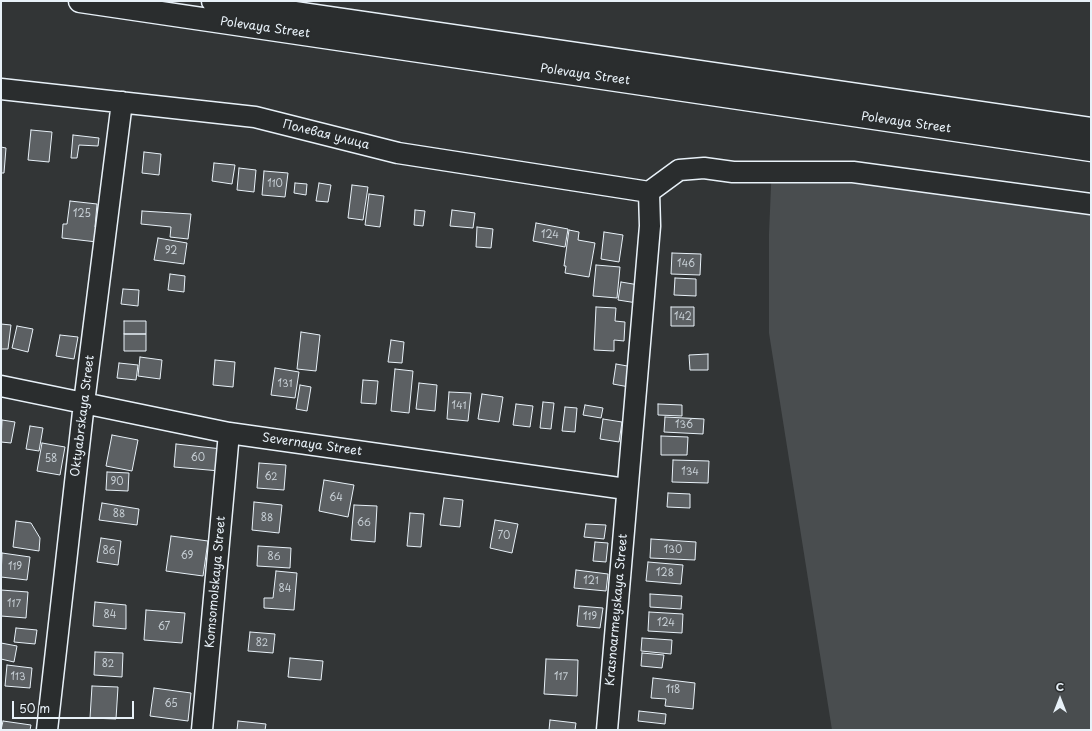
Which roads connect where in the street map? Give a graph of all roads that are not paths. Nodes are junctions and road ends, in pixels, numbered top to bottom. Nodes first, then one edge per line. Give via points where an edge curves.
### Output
1 (80, 1) edge
2 (213, 1) edge
3 (1, 89) edge
4 (122, 102) junction
5 (1091, 129) edge
6 (1091, 150) edge
7 (648, 192) junction
8 (1091, 204) edge
9 (1, 386) edge
10 (84, 403) junction
11 (229, 433) junction
12 (626, 489) junction
13 (47, 730) edge
14 (202, 730) edge
15 (607, 730) edge

1 - 6 highway, Polevaya Street
2 - 5 highway, Polevaya Street
3 - 4 street, Полевая улица
4 - 7 street, Полевая улица via 255,117 398,153
4 - 10 street, Oktyabrskaya Street
7 - 8 street via 679,170 704,168 732,172 853,172
7 - 12 street, Krasnoarmeyskaya Street via 650,226
9 - 10 street, Severnaya Street
10 - 11 street, Severnaya Street
10 - 13 street, Oktyabrskaya Street
11 - 12 street, Severnaya Street
11 - 14 street, Komsomolskaya Street
12 - 15 street, Krasnoarmeyskaya Street

